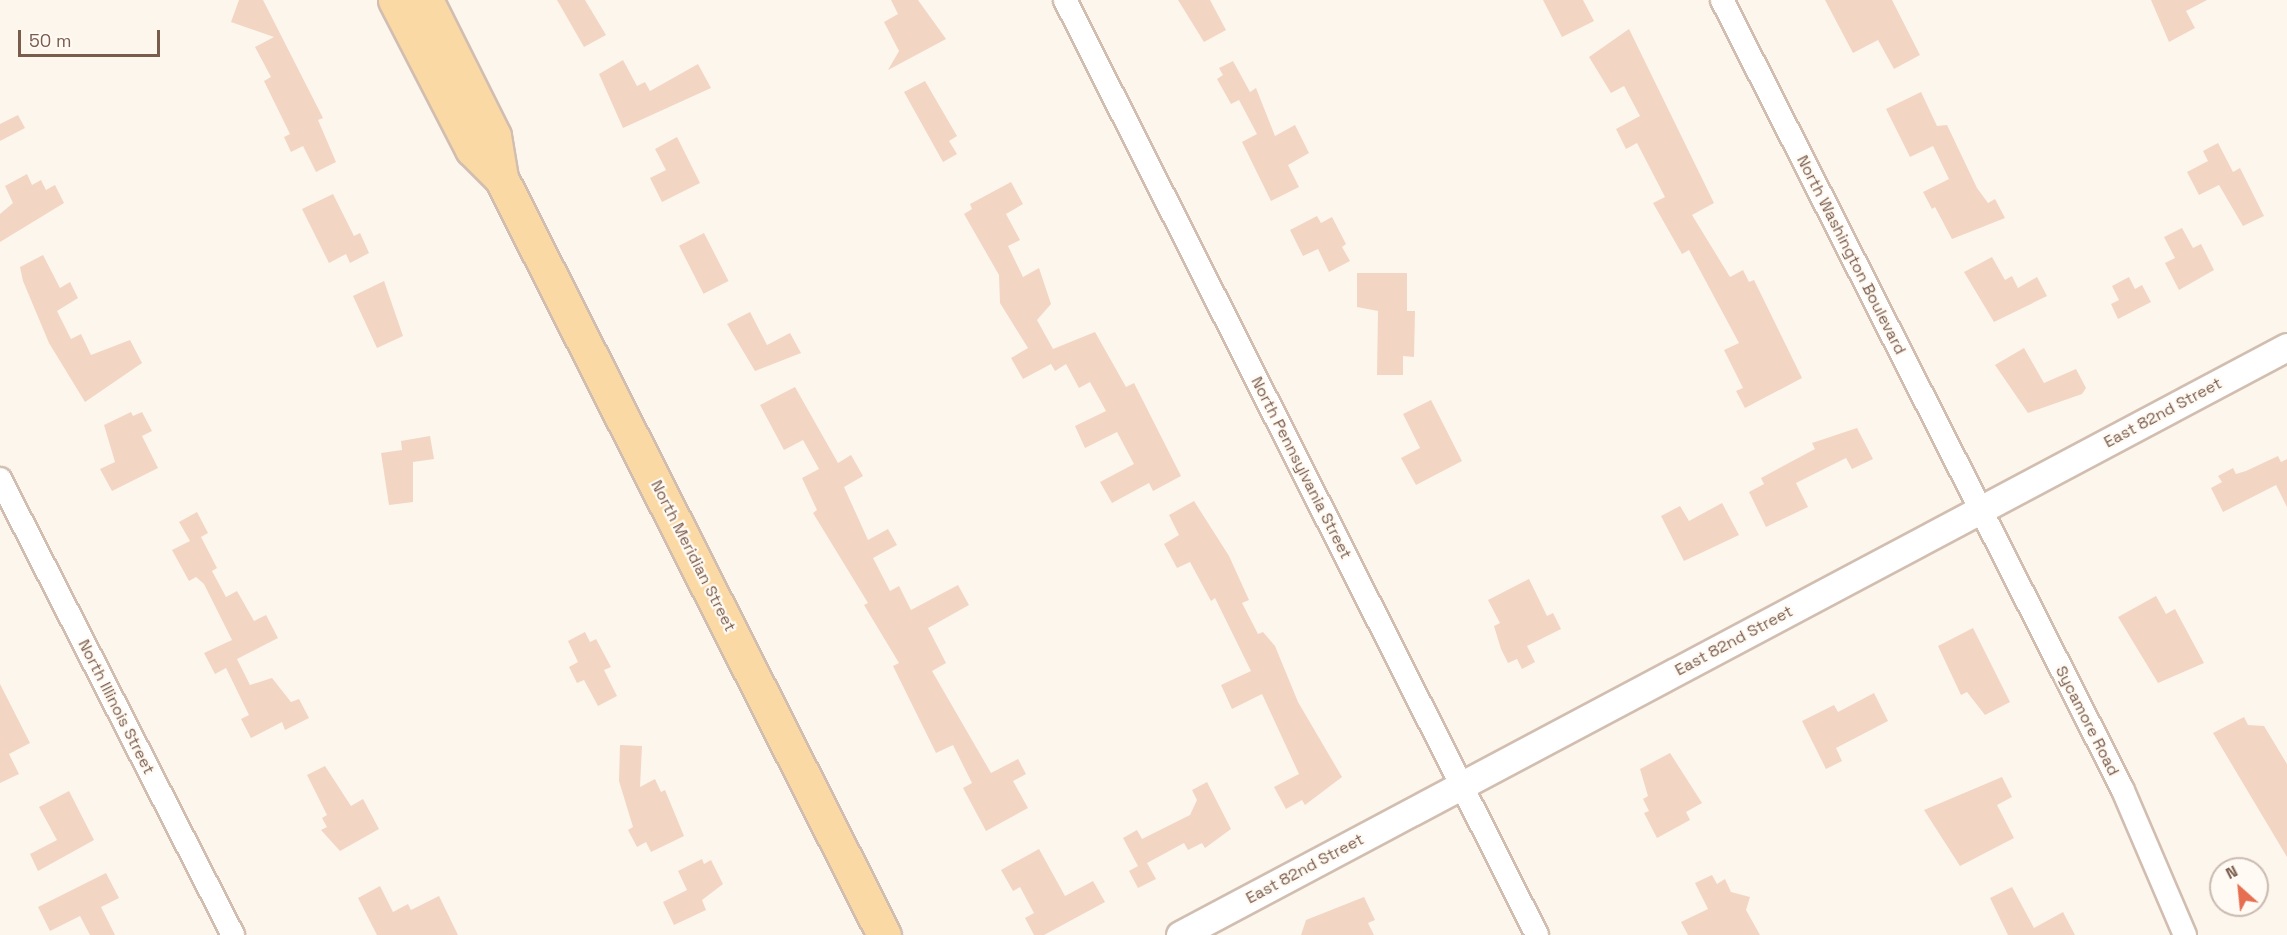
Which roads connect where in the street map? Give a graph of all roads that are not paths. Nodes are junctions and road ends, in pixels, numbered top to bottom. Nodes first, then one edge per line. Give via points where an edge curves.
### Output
1 (395, 0) edge
2 (426, 0) edge
3 (1722, 0) edge
4 (1067, 1) edge
5 (501, 178) junction
6 (2287, 346) edge
7 (0, 479) edge
8 (1980, 510) junction
9 (1461, 786) junction
10 (233, 935) edge
11 (884, 935) edge
12 (1180, 935) edge
13 (1537, 935) edge
14 (2185, 935) edge

1 - 5 main road, North Meridian Street via 472,149
2 - 5 main road, North Meridian Street via 494,136
3 - 8 street, North Washington Boulevard
4 - 9 street, North Pennsylvania Street
5 - 11 main road, North Meridian Street
6 - 8 street, East 82nd Street
7 - 10 street, North Illinois Street
8 - 9 street, East 82nd Street
8 - 14 street, Sycamore Road via 2122,788
9 - 12 street, East 82nd Street
9 - 13 street, North Pennsylvania Street

